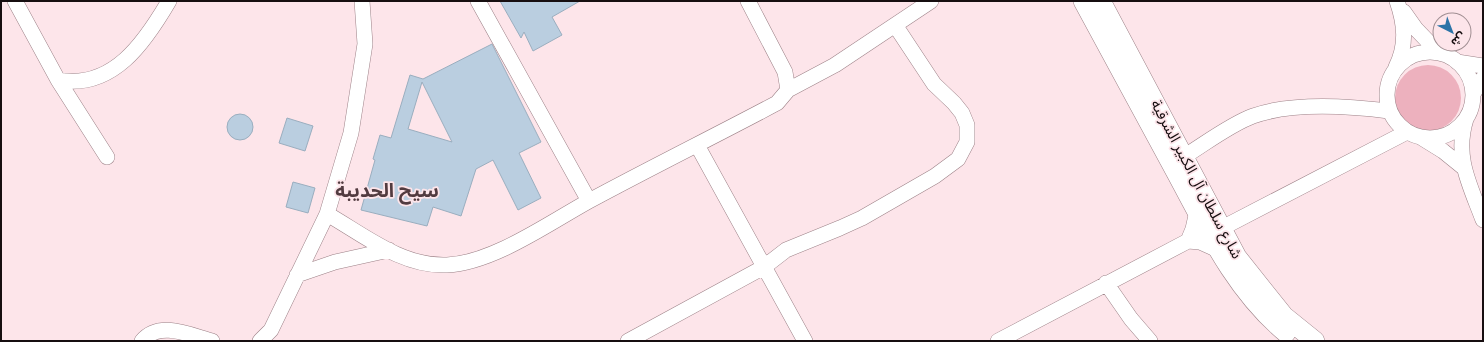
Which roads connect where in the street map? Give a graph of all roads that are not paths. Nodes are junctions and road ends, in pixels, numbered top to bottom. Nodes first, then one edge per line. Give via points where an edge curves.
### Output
1 (15, 1) edge
2 (169, 1) edge
3 (362, 1) edge
4 (478, 1) edge
5 (748, 1) edge
6 (931, 1) edge
7 (1083, 1) edge
8 (1101, 1) edge
9 (1397, 1) edge
10 (910, 7) edge
11 (895, 26) junction
12 (1439, 54) junction
13 (1457, 62) junction
14 (1483, 66) edge
15 (1395, 70) junction
16 (1483, 78) edge
17 (58, 80) junction
18 (788, 90) junction
19 (1473, 94) junction
20 (1389, 111) junction
21 (1466, 118) junction
22 (1414, 135) junction
23 (697, 145) junction
24 (107, 156) dead end
25 (1185, 156) junction
26 (1464, 168) junction
27 (589, 201) junction
28 (1197, 211) junction
29 (327, 214) junction
30 (1483, 220) edge
31 (1222, 228) junction
32 (1188, 241) junction
33 (389, 250) junction
34 (1218, 250) junction
35 (764, 267) junction
36 (297, 275) junction
37 (1106, 283) junction
38 (142, 341) edge
39 (212, 341) edge
40 (260, 341) edge
41 (628, 341) edge
42 (804, 341) edge
43 (998, 341) edge
44 (1150, 341) edge
45 (1295, 341) edge
46 (1315, 341) edge

1 - 17 street
2 - 17 street via 141,45 125,60 109,71 90,79 73,82
3 - 29 street via 365,44 356,108
4 - 27 street
5 - 18 street via 786,72
6 - 10 street
7 - 28 main road, شارع سلطان آل الكبير الشرقية
8 - 25 main road, شارع سلطان آل الكبير الشرقية
9 - 12 street via 1416,29
9 - 15 street via 1403,18 1404,44
10 - 11 street
11 - 18 street via 835,66
11 - 35 street via 934,84 962,113 967,125 967,142 958,159 935,176 862,218 786,250
12 - 13 street
12 - 15 street via 1422,53 1407,59
13 - 14 street
13 - 19 street via 1468,77
15 - 20 street via 1388,83
16 - 19 street
17 - 24 street
18 - 23 street via 777,103
19 - 21 street
20 - 22 street via 1397,123
20 - 25 street via 1343,106 1265,112 1238,123
21 - 22 street via 1454,131 1438,138
21 - 26 street via 1460,143
22 - 26 street via 1444,151
22 - 31 street
23 - 27 street
23 - 35 street
25 - 31 main road, شارع سلطان آل الكبير الشرقية
26 - 30 street
27 - 33 street via 494,254 472,261 447,265 427,264 407,259
28 - 32 street
28 - 34 main road, شارع سلطان آل الكبير الشرقية
29 - 33 street
29 - 36 street
31 - 46 main road, شارع سلطان آل الكبير الشرقية via 1237,257 1284,316
32 - 34 street via 1200,242
32 - 37 street
33 - 36 street via 335,262
34 - 45 main road, شارع سلطان آل الكبير الشرقية via 1254,301
35 - 41 street
35 - 42 street
36 - 40 street via 271,330
37 - 43 street
37 - 44 street
38 - 39 street via 151,333 169,330

